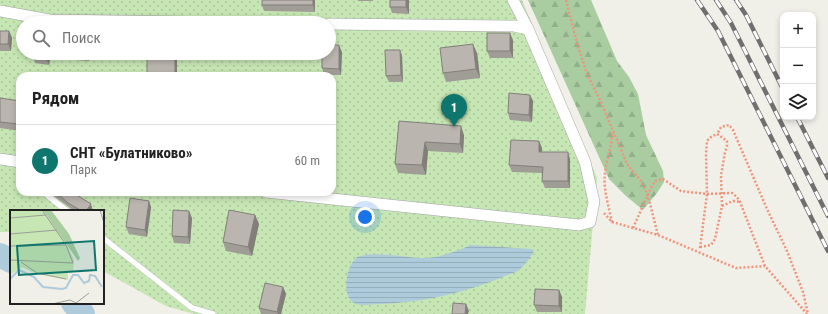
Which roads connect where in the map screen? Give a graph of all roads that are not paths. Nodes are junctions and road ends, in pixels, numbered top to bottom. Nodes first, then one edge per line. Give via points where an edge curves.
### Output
1 (513, 0) edge
2 (0, 11) edge
3 (28, 16) edge
4 (336, 24) edge
5 (528, 28) junction
6 (0, 159) edge
7 (16, 161) edge
8 (48, 196) edge
9 (304, 196) edge
10 (66, 210) edge
11 (104, 239) edge
12 (212, 314) edge

1 - 5 street
2 - 3 street
4 - 5 street
5 - 9 street via 585,162 594,202 590,222 579,225
6 - 7 street
8 - 10 lane
11 - 12 lane via 192,308

